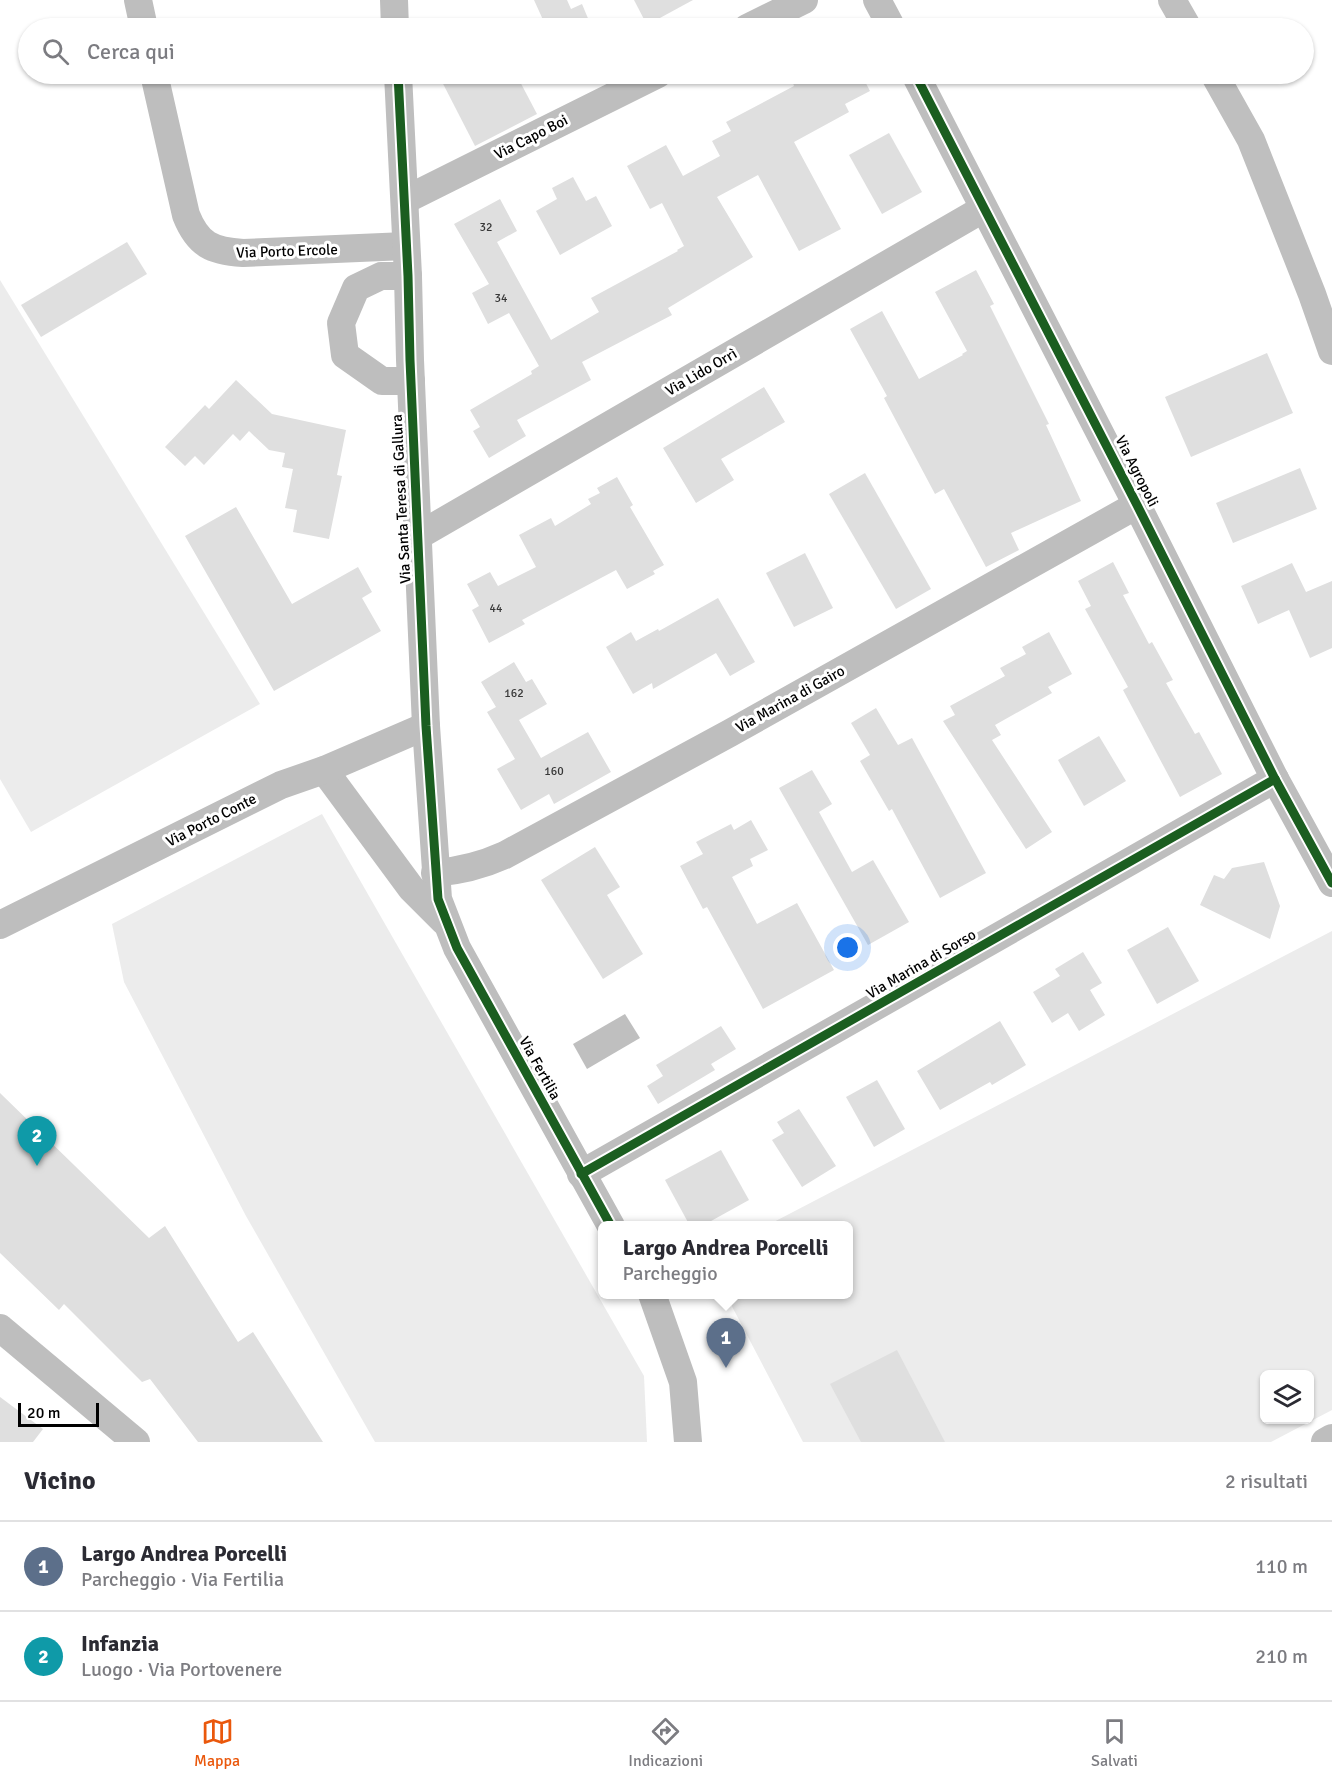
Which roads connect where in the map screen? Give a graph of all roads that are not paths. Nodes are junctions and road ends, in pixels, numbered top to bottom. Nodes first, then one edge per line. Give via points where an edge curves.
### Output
1 (138, 0) edge
2 (393, 0) edge
3 (804, 0) edge
4 (877, 0) edge
5 (142, 18) edge
6 (394, 18) edge
7 (767, 18) edge
8 (887, 18) edge
9 (156, 84) edge
10 (399, 84) edge
11 (638, 84) edge
12 (920, 84) edge
13 (405, 200) junction
14 (983, 209) junction
15 (406, 246) junction
16 (408, 276) junction
17 (411, 381) junction
18 (1137, 505) junction
19 (418, 536) junction
20 (426, 726) junction
21 (324, 770) junction
22 (1275, 779) junction
23 (435, 873) junction
24 (1332, 883) edge
25 (446, 922) junction
26 (0, 925) edge
27 (581, 1174) junction
28 (608, 1221) edge
29 (654, 1299) edge
30 (0, 1328) edge
31 (1332, 1438) edge
32 (136, 1442) edge
33 (688, 1442) edge
34 (1325, 1442) edge

1 - 5 street
2 - 6 street
3 - 7 street
4 - 8 street
9 - 15 street, Via Porto Ercole via 186,215 203,242 220,250 243,253
10 - 13 street, Via Santa Teresa di Gallura
11 - 13 street, Via Capo Boi
12 - 14 street, Via Agropoli
13 - 15 street, Via Santa Teresa di Gallura
14 - 18 street, Via Agropoli
14 - 19 street, Via Lido Orrì
15 - 16 street, Via Santa Teresa di Gallura
16 - 17 street, Via Santa Teresa di Gallura
16 - 17 street via 381,276 356,288 341,323 345,356 382,381
17 - 19 street, Via Santa Teresa di Gallura
18 - 22 street, Via Agropoli
18 - 23 street, Via Marina di Gairo via 505,855
19 - 20 street, Via Santa Teresa di Gallura
20 - 21 street, Via Porto Conte
20 - 23 street, Via Santa Teresa di Gallura
21 - 25 street via 411,888
21 - 26 street, Via Porto Conte via 281,785
22 - 24 street, Via Agropoli
22 - 27 street, Via Marina di Sorso
23 - 25 street, Via Santa Teresa di Gallura
25 - 27 street, Via Fertilia via 456,948
27 - 28 street, Via Fertilia
29 - 33 street via 683,1382
30 - 32 street
31 - 34 street

